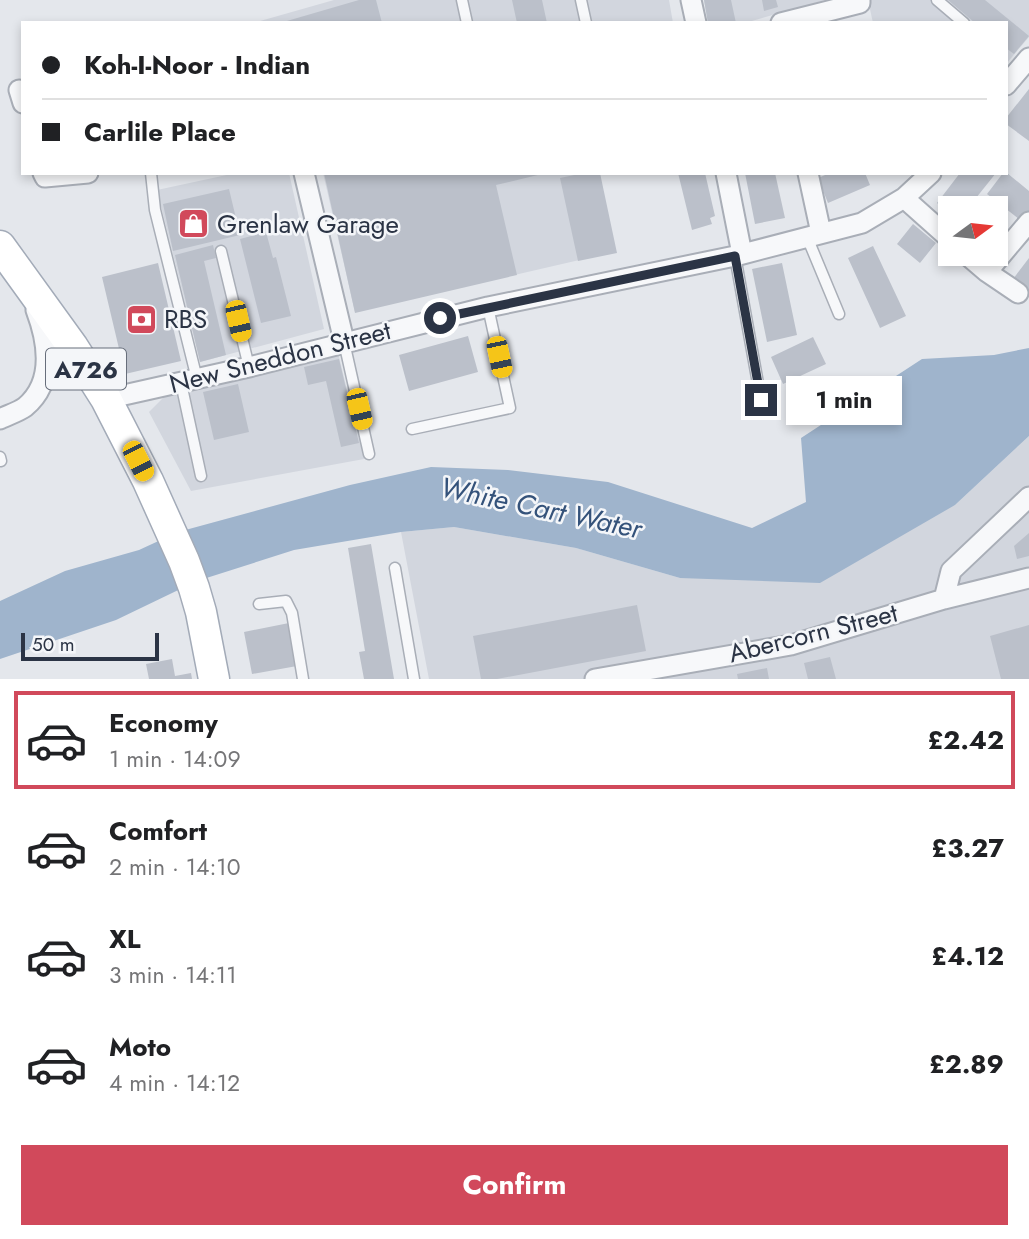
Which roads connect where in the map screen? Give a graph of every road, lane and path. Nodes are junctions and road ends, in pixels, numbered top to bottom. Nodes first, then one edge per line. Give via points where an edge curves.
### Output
1 (462, 0) edge
2 (581, 0) edge
3 (691, 0) edge
4 (937, 0) edge
5 (863, 1) edge
6 (467, 21) edge
7 (586, 21) edge
8 (696, 21) edge
9 (788, 21) edge
10 (962, 21) edge
11 (1029, 58) edge
12 (1008, 83) edge
13 (151, 175) edge
14 (304, 175) edge
15 (726, 175) edge
16 (808, 175) edge
17 (929, 175) edge
18 (904, 198) junction
19 (1029, 222) edge
20 (938, 228) edge
21 (814, 235) junction
22 (0, 246) edge
23 (221, 251) dead end
24 (738, 255) junction
25 (980, 266) edge
26 (987, 272) junction
27 (29, 289) junction
28 (1018, 293) dead end
29 (488, 307) junction
30 (839, 314) dead end
31 (344, 341) junction
32 (249, 367) junction
33 (189, 381) junction
34 (106, 399) junction
35 (761, 400) dead end
36 (0, 419) edge
37 (412, 429) dead end
38 (369, 454) dead end
39 (201, 476) dead end
40 (1029, 497) edge
41 (395, 568) dead end
42 (1029, 578) edge
43 (944, 599) junction
44 (259, 604) dead end
45 (215, 679) edge
46 (303, 679) edge
47 (414, 679) edge
48 (595, 679) edge

1 - 6 lane
2 - 7 lane
3 - 8 street
4 - 10 lane
5 - 9 street
11 - 12 street
13 - 33 lane
14 - 31 street
15 - 24 street
16 - 21 street
17 - 18 street, New Sneddon Street
18 - 20 street
18 - 21 street, New Sneddon Street via 862,223
19 - 26 street
21 - 24 street, New Sneddon Street
21 - 30 lane
22 - 27 main road, A726
23 - 32 lane
24 - 29 street, New Sneddon Street
24 - 35 lane
25 - 26 street
26 - 28 street
27 - 34 main road, A726
27 - 36 street via 46,340 43,380 23,408
29 - 31 street, New Sneddon Street
29 - 37 lane via 510,408
31 - 32 street, New Sneddon Street
31 - 38 lane
32 - 33 street, New Sneddon Street
33 - 34 street, New Sneddon Street
33 - 39 lane
34 - 45 main road, A726 via 184,561
40 - 43 street via 951,571
41 - 47 lane
42 - 43 street, Abercorn Street
43 - 48 street, Abercorn Street via 791,645
44 - 46 lane via 286,601

